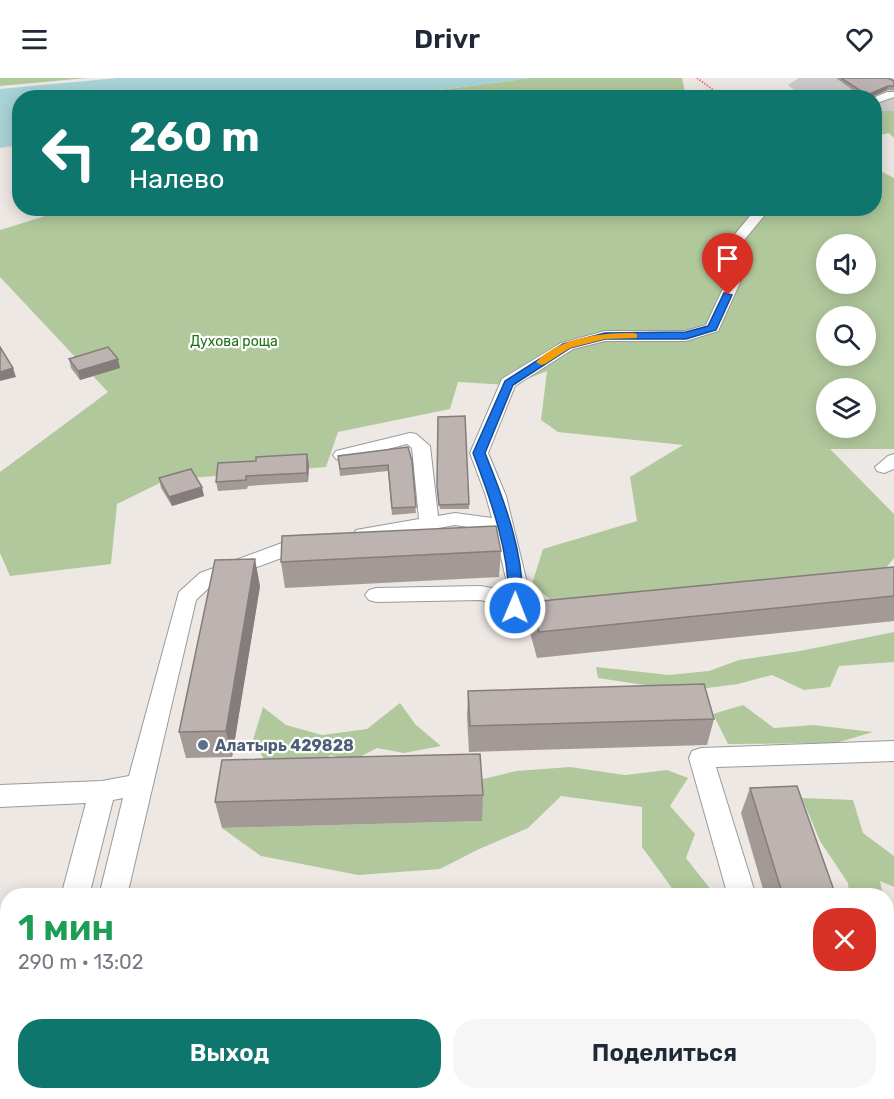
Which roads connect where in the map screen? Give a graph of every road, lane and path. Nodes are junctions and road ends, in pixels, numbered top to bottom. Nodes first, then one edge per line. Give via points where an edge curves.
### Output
1 (697, 78) edge
2 (713, 90) edge
3 (891, 94) dead end
4 (882, 98) edge
5 (757, 216) edge
6 (342, 455) edge
7 (429, 524) junction
8 (502, 526) junction
9 (348, 538) edge
10 (324, 542) edge
11 (376, 596) dead end
12 (514, 599) junction
13 (575, 608) edge
14 (894, 751) edge
15 (139, 784) junction
16 (102, 792) junction
17 (0, 796) edge
18 (77, 888) edge
19 (115, 888) edge
20 (740, 888) edge

1 - 2 path
3 - 4 lane
5 - 8 lane via 728,251 735,278 712,328 686,336 605,336 567,346 508,383 479,453 496,496
6 - 7 lane via 410,438 421,446
7 - 8 lane via 455,519
7 - 9 lane
8 - 12 lane via 517,583
10 - 15 lane via 289,548 207,578 186,597
11 - 12 lane via 480,593
12 - 13 lane via 515,608 527,613
14 - 20 lane via 701,758
15 - 16 lane
15 - 19 lane
16 - 17 lane
16 - 18 lane

